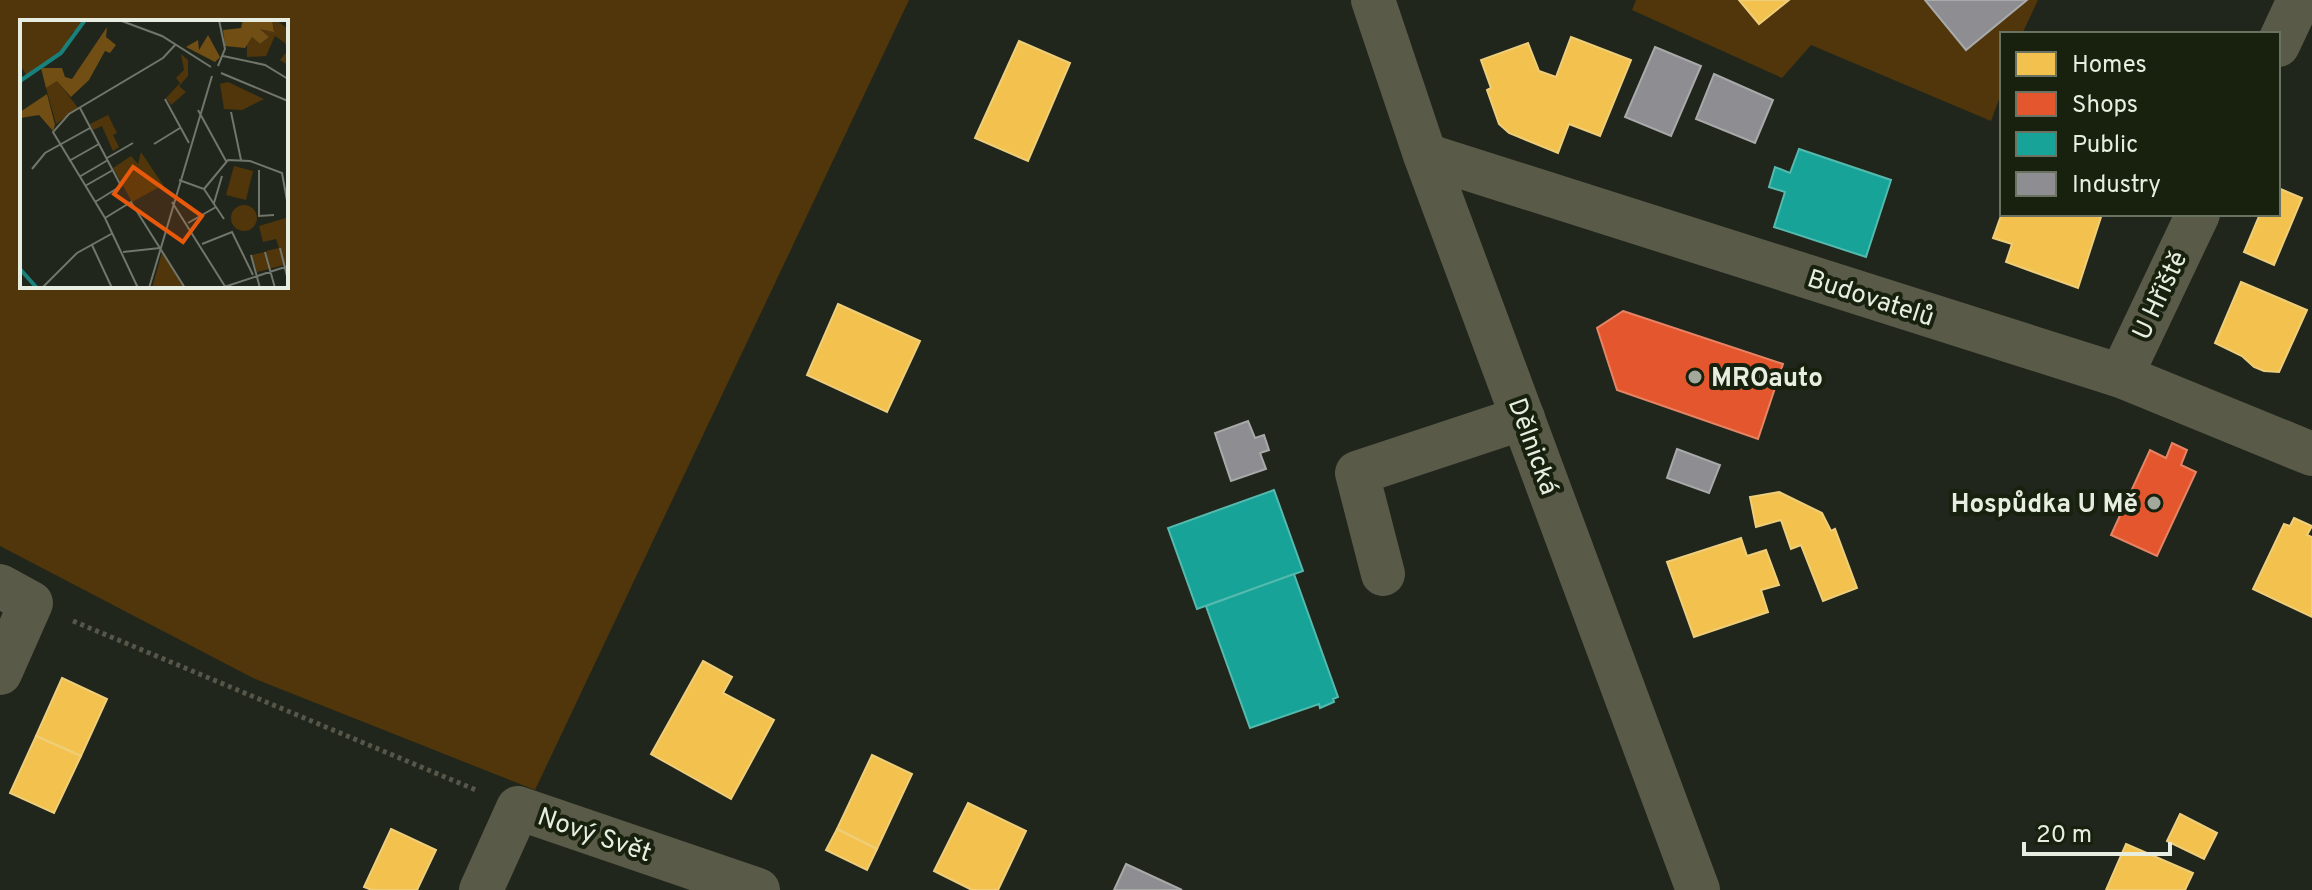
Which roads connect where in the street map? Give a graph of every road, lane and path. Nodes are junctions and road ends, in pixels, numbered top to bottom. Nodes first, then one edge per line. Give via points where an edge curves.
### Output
1 (1373, 0) edge
2 (2299, 0) edge
3 (2280, 41) edge
4 (1425, 155) junction
5 (2197, 216) edge
6 (2121, 376) junction
7 (1523, 418) junction
8 (2312, 454) edge
9 (1383, 574) dead end
10 (16, 595) edge
11 (0, 673) edge
12 (518, 808) junction
13 (481, 890) edge
14 (758, 890) edge
15 (1698, 890) edge

1 - 4 street, Dělnická
2 - 3 street
4 - 6 street, Budovatelů
4 - 7 street, Dělnická
5 - 6 street, U Hřiště
6 - 8 street, Budovatelů
7 - 9 street via 1357,473
7 - 15 street, Dělnická
10 - 11 street
10 - 12 path
12 - 13 street, Nový Svět
12 - 14 street, Nový Svět

